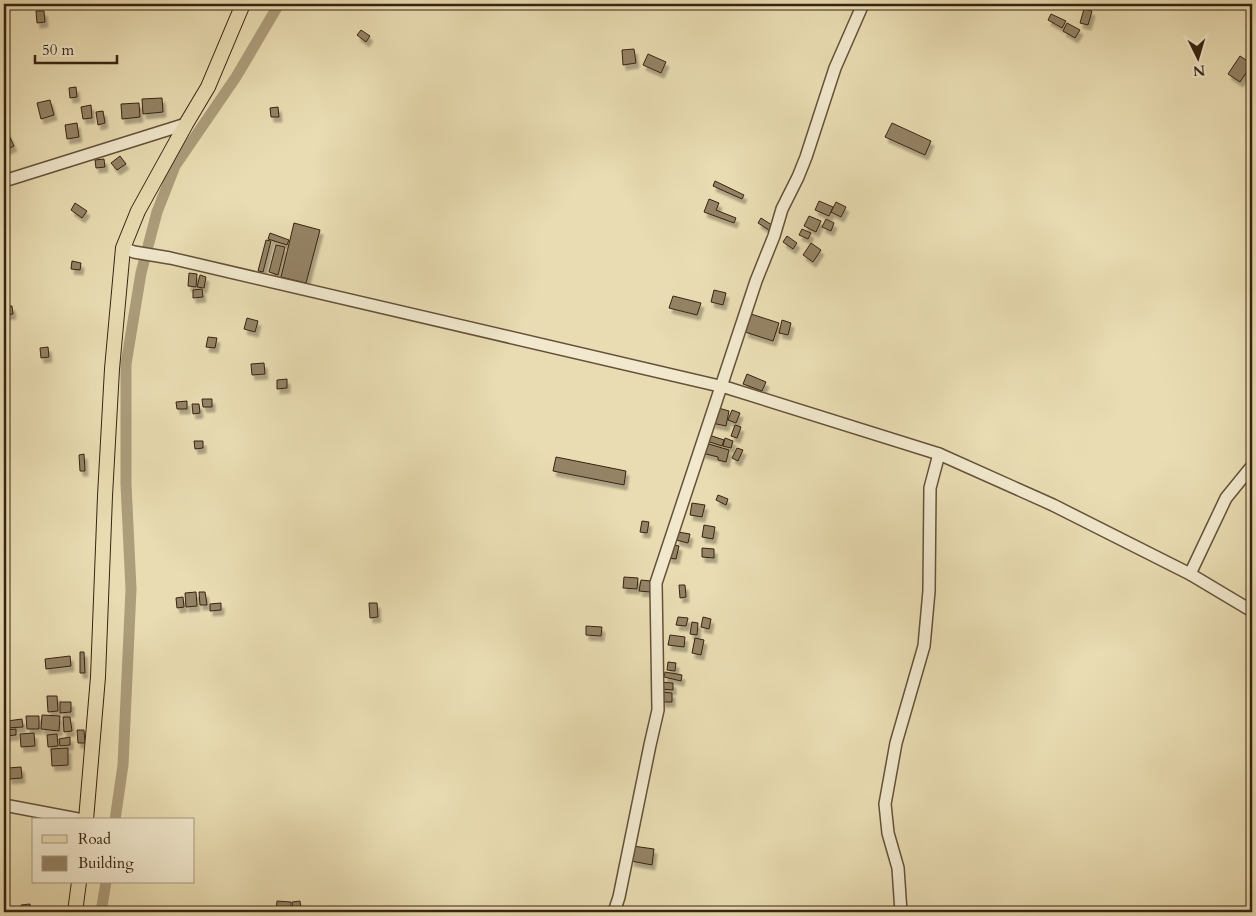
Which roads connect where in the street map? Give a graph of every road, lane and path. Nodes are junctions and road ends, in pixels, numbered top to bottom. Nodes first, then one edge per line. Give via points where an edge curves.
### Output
1 (243, 4) edge
2 (863, 4) edge
3 (186, 124) junction
4 (4, 181) edge
5 (128, 250) junction
6 (721, 387) junction
7 (939, 454) junction
8 (1252, 466) edge
9 (1190, 574) junction
10 (1252, 611) edge
11 (4, 805) edge
12 (73, 818) edge
13 (84, 818) edge
14 (79, 884) edge
15 (75, 912) edge
16 (614, 912) edge
17 (900, 912) edge

1 - 3 main road via 208,88
2 - 6 street via 835,68 806,157 782,209
3 - 4 street
3 - 5 main road via 138,211
5 - 6 street
5 - 13 main road via 112,369 98,677
6 - 7 street
6 - 16 street via 656,584 658,710
7 - 9 street via 1053,504
7 - 17 street via 930,488 929,591 924,646 896,743 885,804 888,833 898,868
8 - 9 street via 1226,498
9 - 10 street
11 - 12 street
14 - 15 main road

